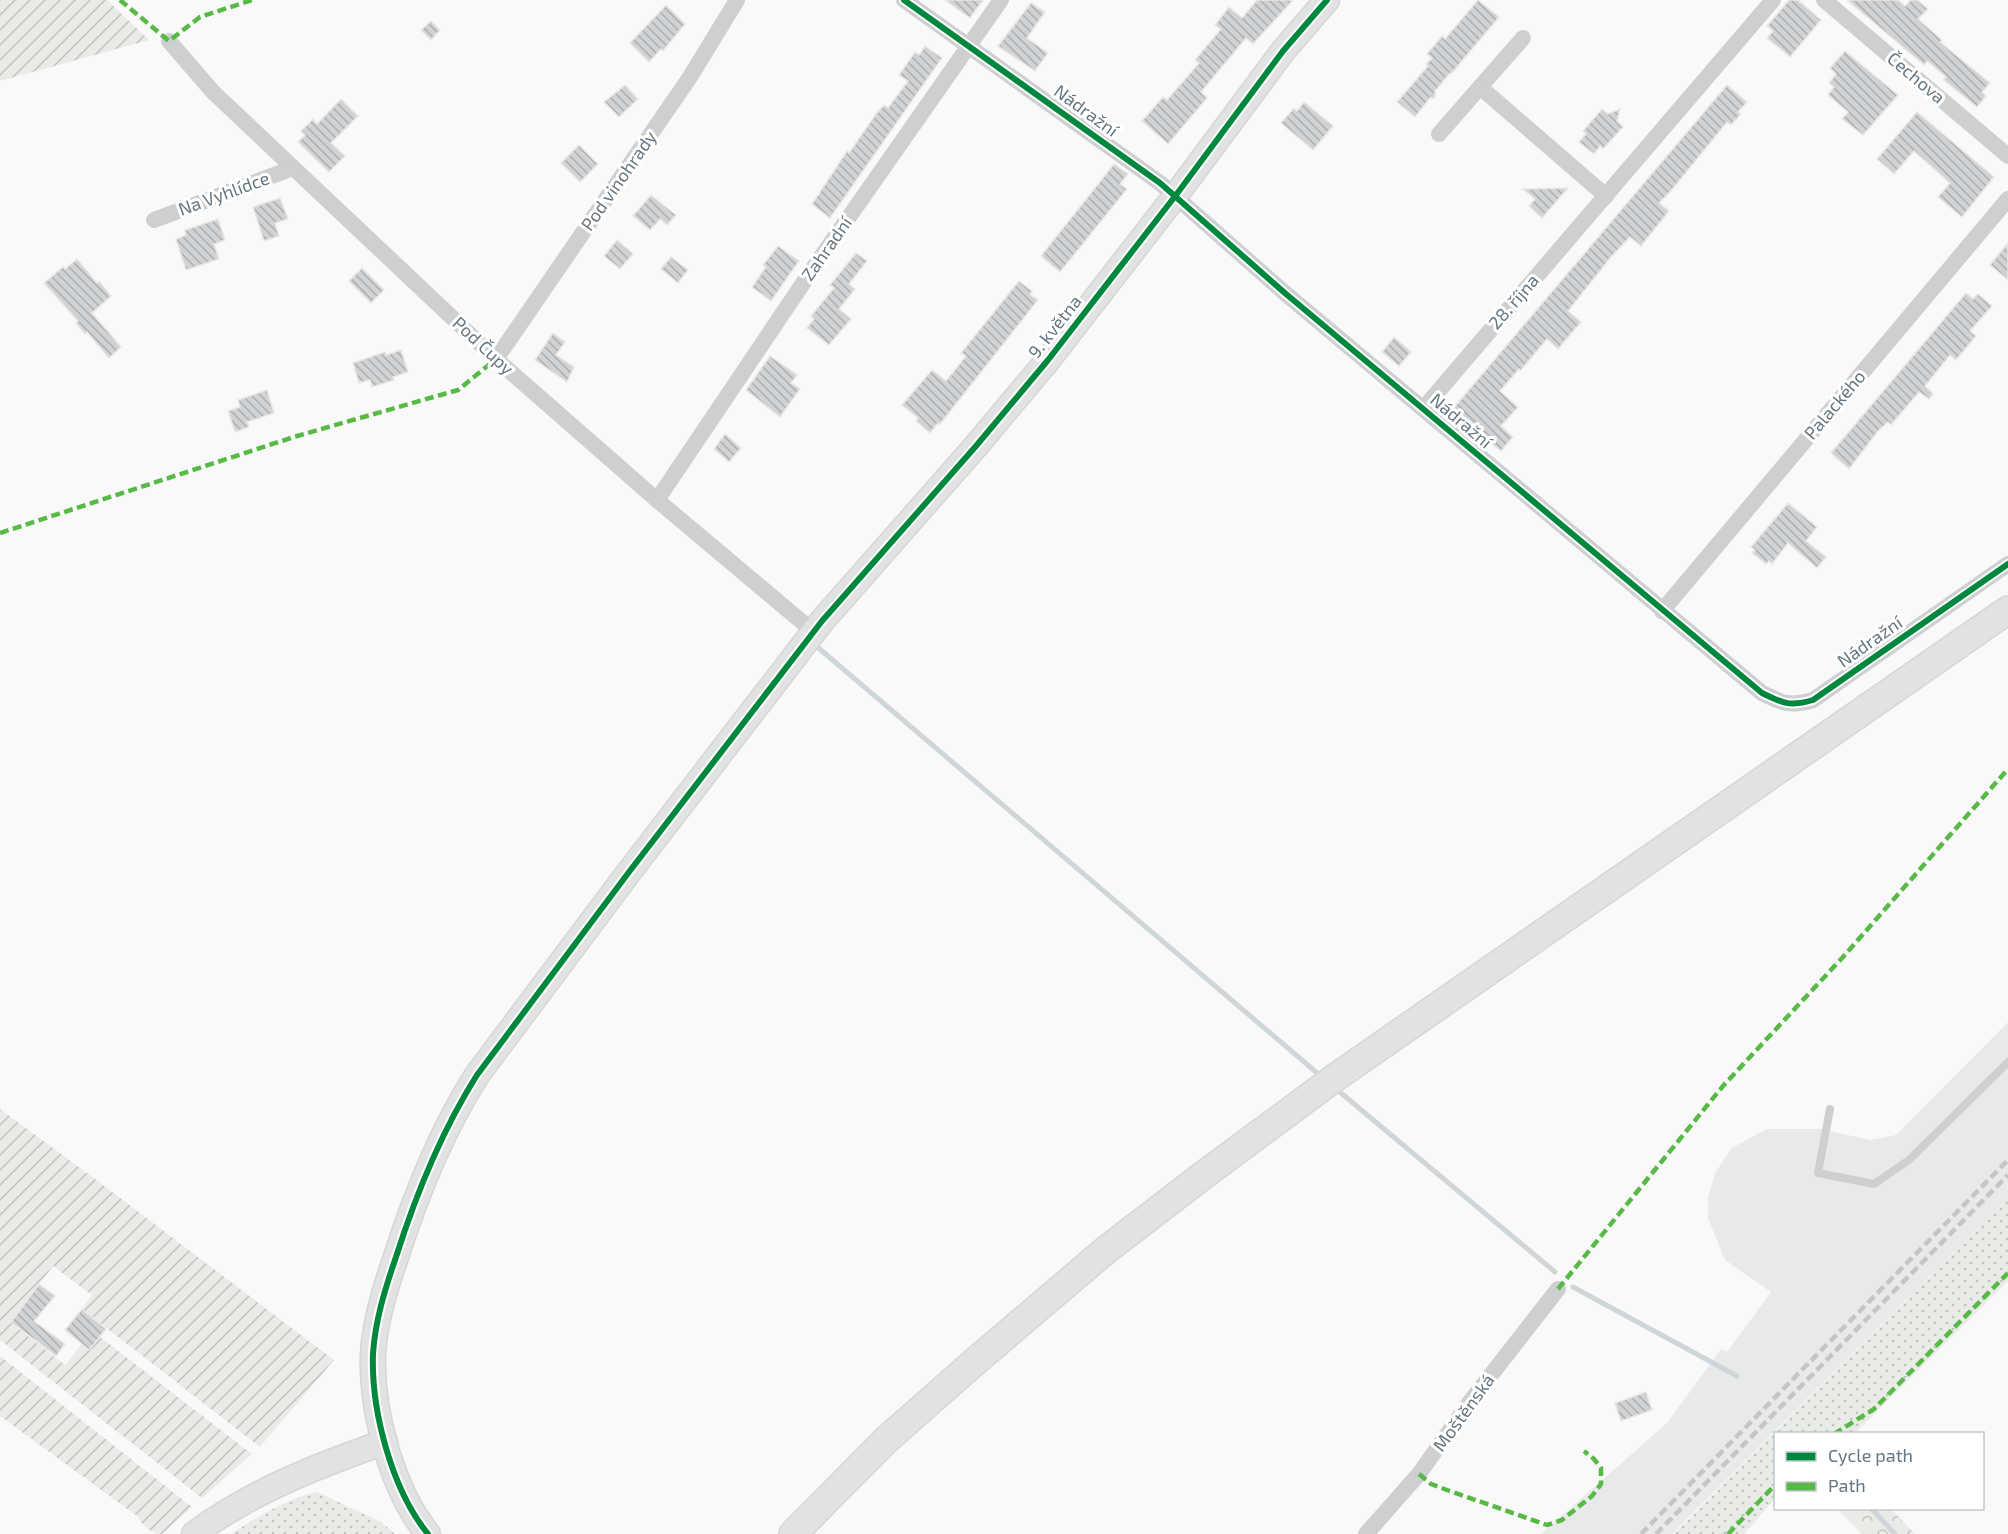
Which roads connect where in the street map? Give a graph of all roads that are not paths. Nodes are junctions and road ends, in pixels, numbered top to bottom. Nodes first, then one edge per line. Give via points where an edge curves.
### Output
1 (737, 0) edge
2 (904, 0) edge
3 (1001, 0) edge
4 (1327, 0) edge
5 (1773, 0) edge
6 (1824, 0) edge
7 (1523, 38) dead end
8 (169, 41) dead end
9 (969, 46) junction
10 (1480, 87) junction
11 (1439, 134) dead end
12 (2008, 156) edge
13 (293, 168) junction
14 (1176, 195) junction
15 (1606, 196) junction
16 (2008, 200) edge
17 (154, 220) dead end
18 (496, 359) junction
19 (1423, 409) junction
20 (657, 500) junction
21 (2008, 564) edge
22 (1662, 610) junction
23 (2008, 610) edge
24 (814, 632) junction
25 (2008, 1062) edge
26 (1830, 1109) dead end
27 (1558, 1289) dead end
28 (385, 1442) junction
29 (194, 1534) edge
30 (428, 1534) edge
31 (793, 1534) edge
32 (1366, 1534) edge

1 - 18 street, Pod vinohrady via 690,77
2 - 9 street, Nádražní
3 - 9 street, Zahradní
4 - 14 street, 9. května via 1283,51
5 - 15 street, 28. října
6 - 12 street, Čechova
7 - 10 street
8 - 13 street, Pod Čupy via 213,92
9 - 14 street, Nádražní
9 - 20 street, Zahradní
10 - 11 street
10 - 15 street
13 - 17 street, Na Vyhlídce
13 - 18 street, Pod Čupy
14 - 19 street, Nádražní
14 - 24 street, 9. května via 1020,395
15 - 19 street, 28. října
16 - 22 street, Palackého
18 - 20 street, Pod Čupy
19 - 22 street, Nádražní
20 - 24 street, Pod Čupy
21 - 22 street, Nádražní via 1813,700 1798,705 1780,703 1762,693
23 - 31 main road via 1327,1084 1107,1250 886,1440
24 - 28 street, 9. května via 484,1066 451,1118 404,1233 376,1330 374,1384
25 - 26 lane via 1909,1160 1874,1184 1818,1173
27 - 32 street, Moštěnská via 1419,1474
28 - 29 street via 270,1486
28 - 30 street, 9. května via 398,1482

